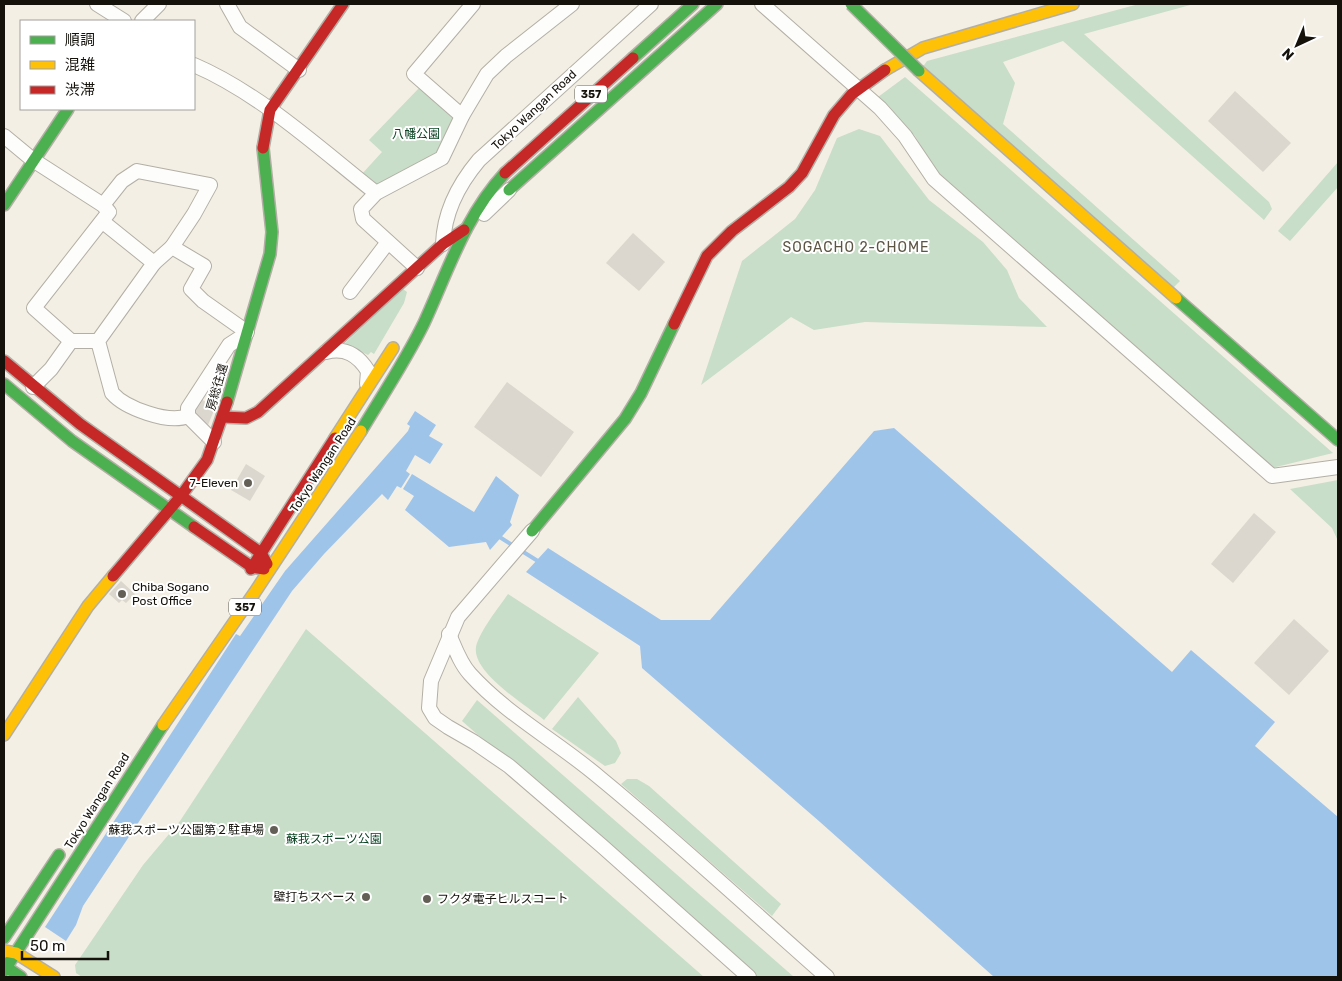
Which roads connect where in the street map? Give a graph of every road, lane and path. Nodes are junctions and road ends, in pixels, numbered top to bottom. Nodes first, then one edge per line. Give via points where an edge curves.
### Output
1 (97, 4) edge
2 (158, 4) edge
3 (227, 4) edge
4 (343, 4) edge
5 (473, 4) edge
6 (572, 4) edge
7 (693, 4) edge
8 (717, 4) edge
9 (762, 4) edge
10 (851, 4) edge
11 (1073, 4) edge
12 (646, 5) edge
13 (122, 20) edge
14 (143, 20) edge
15 (195, 65) edge
16 (299, 70) junction
17 (859, 90) junction
18 (67, 110) edge
19 (270, 110) junction
20 (462, 116) junction
21 (4, 136) edge
22 (33, 160) junction
23 (509, 190) joint
24 (376, 192) junction
25 (4, 205) edge
26 (103, 205) junction
27 (462, 211) dead end
28 (103, 222) junction
29 (464, 230) junction
30 (388, 242) junction
31 (443, 244) junction
32 (172, 247) junction
33 (154, 263) junction
34 (417, 268) junction
35 (430, 274) dead end
36 (350, 292) dead end
37 (246, 333) junction
38 (400, 337) dead end
39 (70, 341) junction
40 (98, 341) junction
41 (326, 352) junction
42 (4, 361) edge
43 (4, 386) edge
44 (33, 387) junction
45 (364, 392) junction
46 (188, 416) junction
47 (222, 417) junction
48 (1338, 440) edge
49 (214, 442) junction
50 (1338, 467) edge
51 (181, 496) junction
52 (169, 510) junction
53 (532, 531) joint
54 (261, 553) junction
55 (250, 571) junction
56 (270, 571) junction
57 (449, 634) junction
58 (9, 716) edge
59 (4, 735) edge
60 (64, 848) dead end
61 (4, 938) edge
62 (10, 952) edge
63 (5, 967) edge
64 (21, 977) edge
65 (54, 977) edge
66 (749, 977) edge
67 (828, 977) edge

1 - 13 street
2 - 14 street
3 - 16 street via 240,27
4 - 16 main road, 房総往還
5 - 20 street via 414,74
6 - 20 street via 495,66
7 - 29 main road, Tokyo Wangan Road / 357 via 517,162 492,187
8 - 23 main road
9 - 17 street
10 - 48 main road, bridge via 919,71
11 - 17 main road via 923,48
12 - 31 street via 479,160 465,177 452,202 444,225
15 - 19 street
16 - 19 main road, 房総往還
17 - 50 street via 905,136 934,179 1272,476
17 - 53 main road via 834,115 802,173 790,187 732,231 707,256 645,385 625,419
18 - 22 main road
19 - 24 street
19 - 37 main road, 房総往還 via 263,146 272,232 270,254
20 - 24 street via 442,158
21 - 22 street
22 - 25 main road
22 - 26 street
23 - 29 street
24 - 30 street via 363,204 361,214
26 - 28 street via 109,212
26 - 32 street via 122,181 137,171 210,185
27 - 31 main road
28 - 33 street
28 - 39 street via 34,308
29 - 31 main road
29 - 56 main road, Tokyo Wangan Road / 357 via 423,324 384,395
30 - 34 street
30 - 36 street
31 - 34 main road
31 - 35 main road
32 - 33 street
32 - 37 street via 204,266 191,289
33 - 40 street
34 - 41 main road
37 - 46 street via 229,345 192,402
37 - 47 main road, 房総往還
38 - 45 main road, Tokyo Wangan Road
39 - 40 street
39 - 44 street via 51,369
40 - 46 street via 107,380 118,400 165,418
41 - 45 street via 347,351 358,358 368,371
41 - 47 main road via 252,416 241,419
42 - 44 main road
43 - 52 main road via 72,441
44 - 51 main road
45 - 54 main road, Tokyo Wangan Road
46 - 49 street
47 - 49 main road, 房総往還
49 - 51 main road, 房総往還 via 207,460
51 - 52 main road, 房総往還
51 - 54 main road
52 - 55 main road
52 - 58 main road, 房総往還 via 88,606
53 - 57 street via 458,617
54 - 55 main road, Tokyo Wangan Road
54 - 56 main road
55 - 56 main road
56 - 62 main road, Tokyo Wangan Road / 357
57 - 66 street via 428,695 429,708 435,718 509,766
57 - 67 street via 470,673 494,696 599,776
58 - 59 main road, 房総往還
60 - 61 main road, Tokyo Wangan Road
62 - 63 main road, Tokyo Wangan Road / 357
62 - 65 main road
63 - 64 main road

